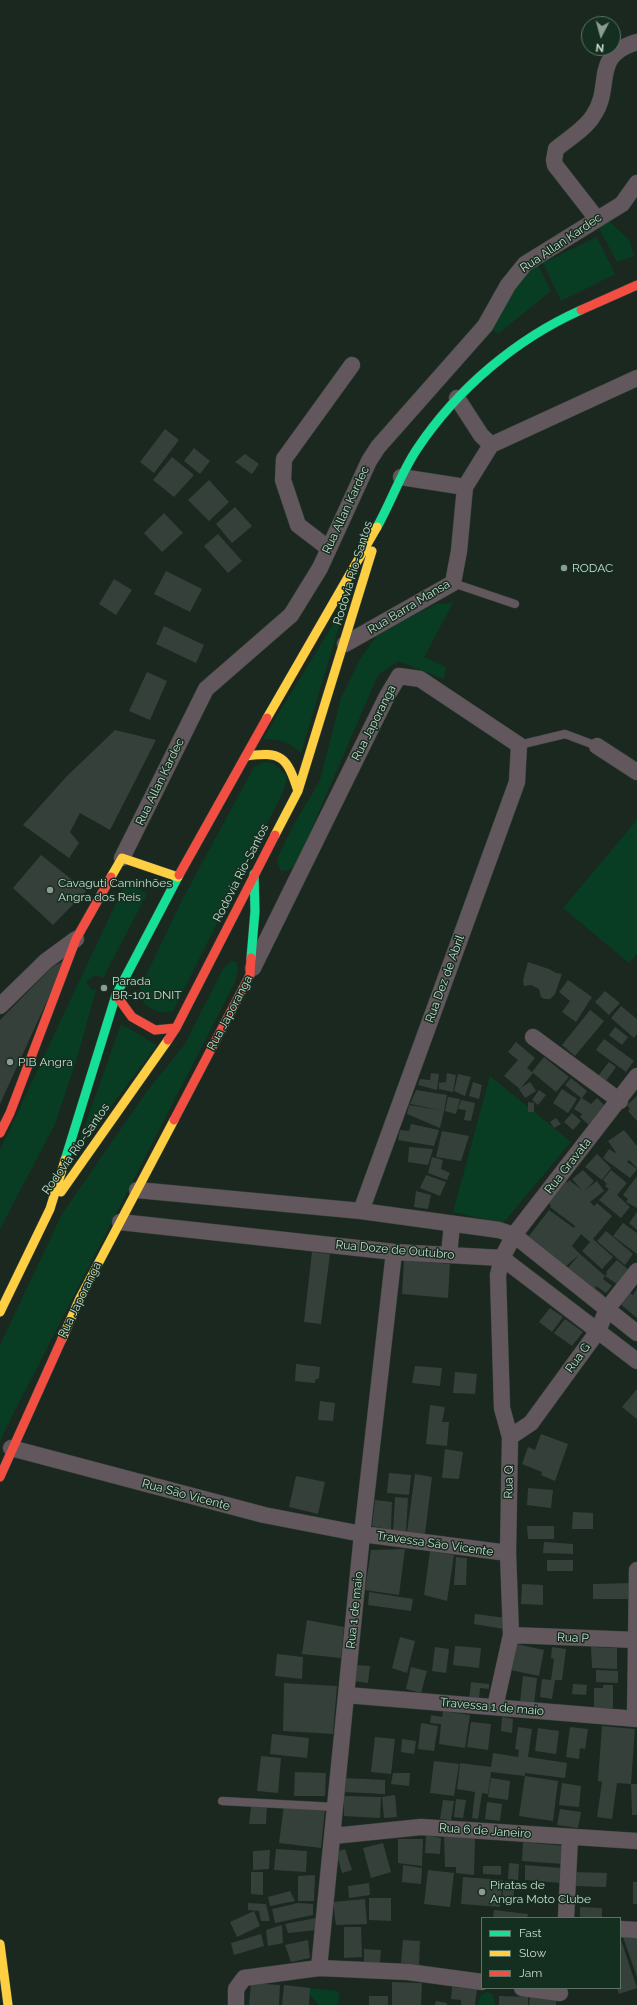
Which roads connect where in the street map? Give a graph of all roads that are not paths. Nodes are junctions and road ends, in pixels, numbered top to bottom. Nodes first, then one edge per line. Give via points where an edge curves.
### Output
1 (637, 42) edge
2 (637, 183) edge
3 (597, 219) junction
4 (637, 285) edge
5 (352, 365) dead end
6 (637, 378) edge
7 (457, 398) junction
8 (491, 445) junction
9 (401, 476) junction
10 (465, 487) junction
11 (383, 516) junction
12 (328, 548) junction
13 (453, 583) junction
14 (515, 604) dead end
15 (345, 644) junction
16 (519, 745) junction
17 (597, 746) joint
18 (246, 756) junction
19 (637, 772) edge
20 (298, 791) junction
21 (122, 858) junction
22 (254, 874) junction
23 (178, 876) junction
24 (76, 939) junction
25 (250, 975) junction
26 (116, 995) junction
27 (0, 1006) edge
28 (176, 1028) junction
29 (533, 1037) dead end
30 (637, 1076) edge
31 (620, 1100) junction
32 (0, 1133) edge
33 (137, 1190) junction
34 (50, 1208) junction
35 (361, 1211) junction
36 (120, 1222) junction
37 (452, 1224) junction
38 (514, 1236) junction
39 (394, 1252) junction
40 (449, 1255) junction
41 (502, 1258) junction
42 (637, 1271) edge
43 (607, 1309) junction
44 (0, 1312) edge
45 (598, 1331) junction
46 (637, 1334) edge
47 (637, 1361) edge
48 (510, 1437) junction
49 (11, 1448) junction
50 (0, 1476) edge
51 (362, 1534) junction
52 (508, 1554) junction
53 (637, 1570) edge
54 (637, 1576) edge
55 (511, 1635) junction
56 (636, 1640) edge
57 (346, 1695) junction
58 (495, 1707) junction
59 (636, 1719) edge
60 (222, 1801) dead end
61 (335, 1807) junction
62 (333, 1836) junction
63 (570, 1837) junction
64 (637, 1841) edge
65 (566, 1917) edge
66 (621, 1930) edge
67 (637, 1930) edge
68 (0, 1944) edge
69 (319, 1968) junction
70 (481, 1982) edge
71 (527, 1989) edge
72 (560, 1995) edge
73 (8, 2005) edge
74 (236, 2005) edge

1 - 3 street via 618,50 612,56 606,68 598,107 586,123 556,149 555,165
2 - 3 street, Rua Allan Kardec via 622,204
3 - 12 street, Rua Allan Kardec via 525,264 515,274 485,326 378,447
4 - 7 main road, Rodovia Rio-Santos via 560,319 505,356
5 - 12 street via 284,459 283,480 298,525
6 - 8 street
7 - 8 street via 480,435
7 - 9 main road, Rodovia Rio-Santos via 416,450
8 - 10 street, Rua Barra Mansa
9 - 10 street
9 - 11 main road, Rodovia Rio-Santos
10 - 13 street, Rua Barra Mansa
11 - 15 main road, Rodovia Rio-Santos
11 - 18 main road, Rodovia Rio-Santos
12 - 21 street, Rua Allan Kardec via 320,568 291,615 206,689
13 - 14 lane
13 - 15 street, Rua Barra Mansa
15 - 20 main road, Rodovia Rio-Santos
16 - 17 lane via 565,734
16 - 25 street, Rua Japoranga via 420,679 399,676
16 - 35 street, Rua Dez de Abril via 517,782
17 - 19 street
18 - 20 main road via 268,752 284,758
18 - 23 main road, Rodovia Rio-Santos
20 - 22 main road, Rodovia Rio-Santos
21 - 23 main road
21 - 24 main road
22 - 25 main road via 255,912
22 - 28 main road, Rodovia Rio-Santos
23 - 26 main road, Rodovia Rio-Santos
24 - 27 street via 46,961
24 - 32 main road via 10,1113
25 - 33 main road, Rua Japoranga
26 - 28 main road via 132,1017 155,1030
26 - 34 main road, Rodovia Rio-Santos
28 - 34 main road, Rodovia Rio-Santos
29 - 31 street
30 - 31 street, Rua Gravata
31 - 38 street, Rua Gravata
33 - 35 street
33 - 36 main road, Rua Japoranga
34 - 44 main road, Rodovia Rio-Santos
35 - 37 street
36 - 39 street, Rua Doze de Outubro
36 - 49 main road, Rua Japoranga via 80,1298
37 - 38 street via 499,1230
37 - 40 street
38 - 41 street, Rua Gravata
38 - 43 street
39 - 40 street, Rua Doze de Outubro
39 - 51 street, Rua 1 de maio
40 - 41 street, Rua Doze de Outubro
41 - 45 street
41 - 48 street, Rua Q via 498,1275 502,1408
42 - 43 street, Rua G
43 - 45 street, Rua G
43 - 46 street
45 - 47 street
45 - 48 street, Rua G via 531,1423
48 - 52 street, Rua Q
49 - 50 main road, Rua Japoranga
49 - 51 street, Rua São Vicente via 264,1515
51 - 52 street, Travessa São Vicente
51 - 57 street, Rua 1 de maio
52 - 55 street, Rua Q
53 - 54 street
54 - 56 street
55 - 56 street, Rua P
55 - 58 street, Rua Q
56 - 59 street
57 - 58 street, Travessa 1 de maio
57 - 61 street, Rua 1 de maio
58 - 59 street, Travessa 1 de maio
60 - 61 lane
61 - 62 street, Rua 1 de maio
62 - 63 street, Rua 6 de Janeiro via 421,1827
62 - 69 street, Rua 1 de maio
63 - 64 street, Rua 6 de Janeiro
63 - 65 street
66 - 67 street
68 - 73 main road
69 - 70 street via 408,1972
69 - 74 street via 244,1978 236,1989
71 - 72 street

